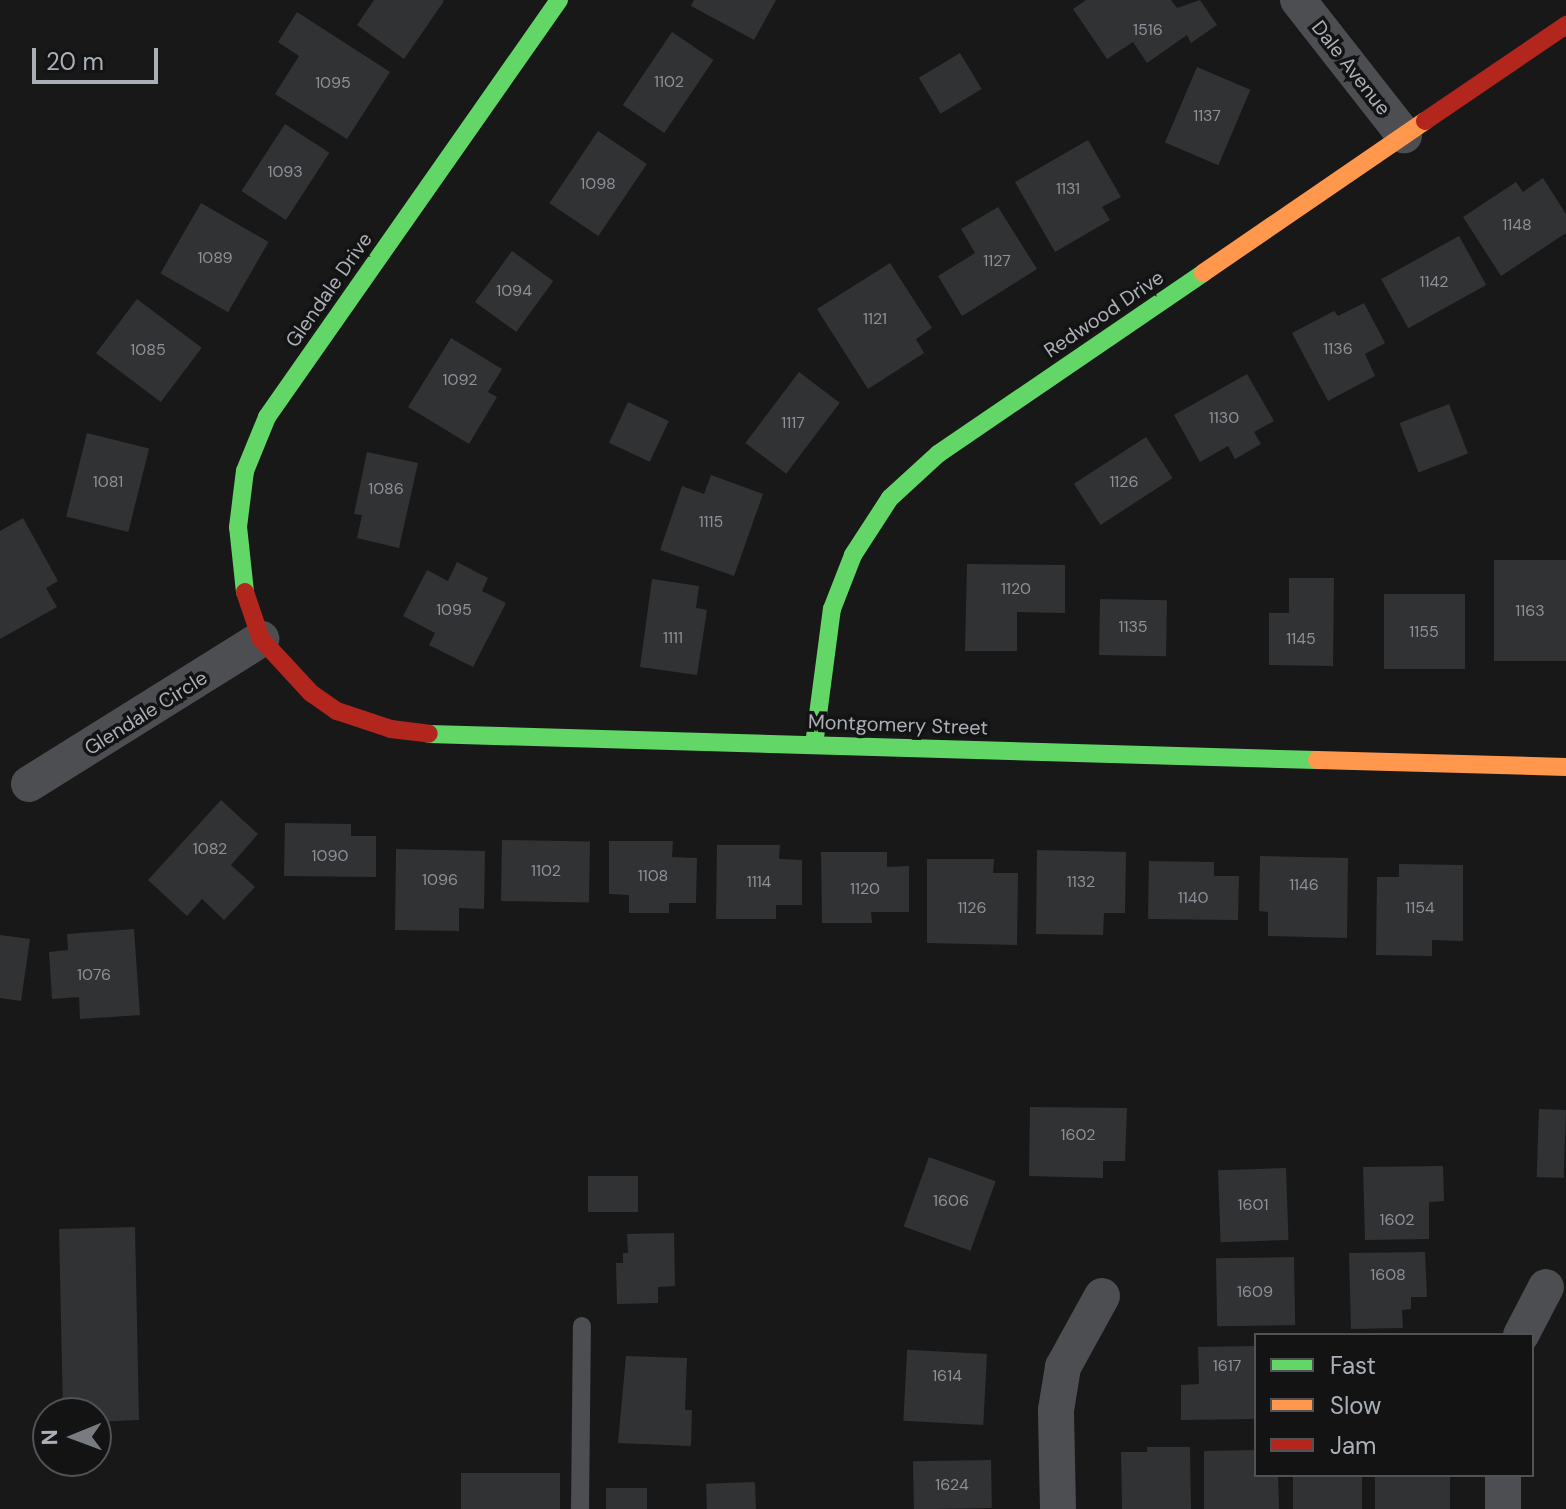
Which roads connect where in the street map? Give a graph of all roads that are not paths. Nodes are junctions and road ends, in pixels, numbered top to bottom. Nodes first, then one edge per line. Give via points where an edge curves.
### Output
1 (559, 0) edge
2 (1298, 0) edge
3 (1566, 25) edge
4 (1404, 135) junction
5 (261, 639) junction
6 (814, 745) junction
7 (1566, 767) edge
8 (29, 784) dead end
9 (1546, 1287) dead end
10 (1102, 1296) dead end
11 (582, 1326) dead end
12 (1522, 1333) edge
13 (1503, 1477) edge
14 (580, 1509) edge
15 (1058, 1509) edge
16 (1503, 1509) edge

1 - 5 street, Glendale Drive via 267,417 245,471 238,527 242,583
2 - 4 street, Dale Avenue
3 - 4 street, Redwood Drive
4 - 6 street, Redwood Drive via 938,454 890,498 853,555 832,609
5 - 6 street, Montgomery Street via 288,674 328,705 391,729 442,736
5 - 8 street, Glendale Circle
6 - 7 street, Montgomery Street
9 - 12 street
10 - 15 street via 1063,1367 1056,1410
11 - 14 lane
13 - 16 street

